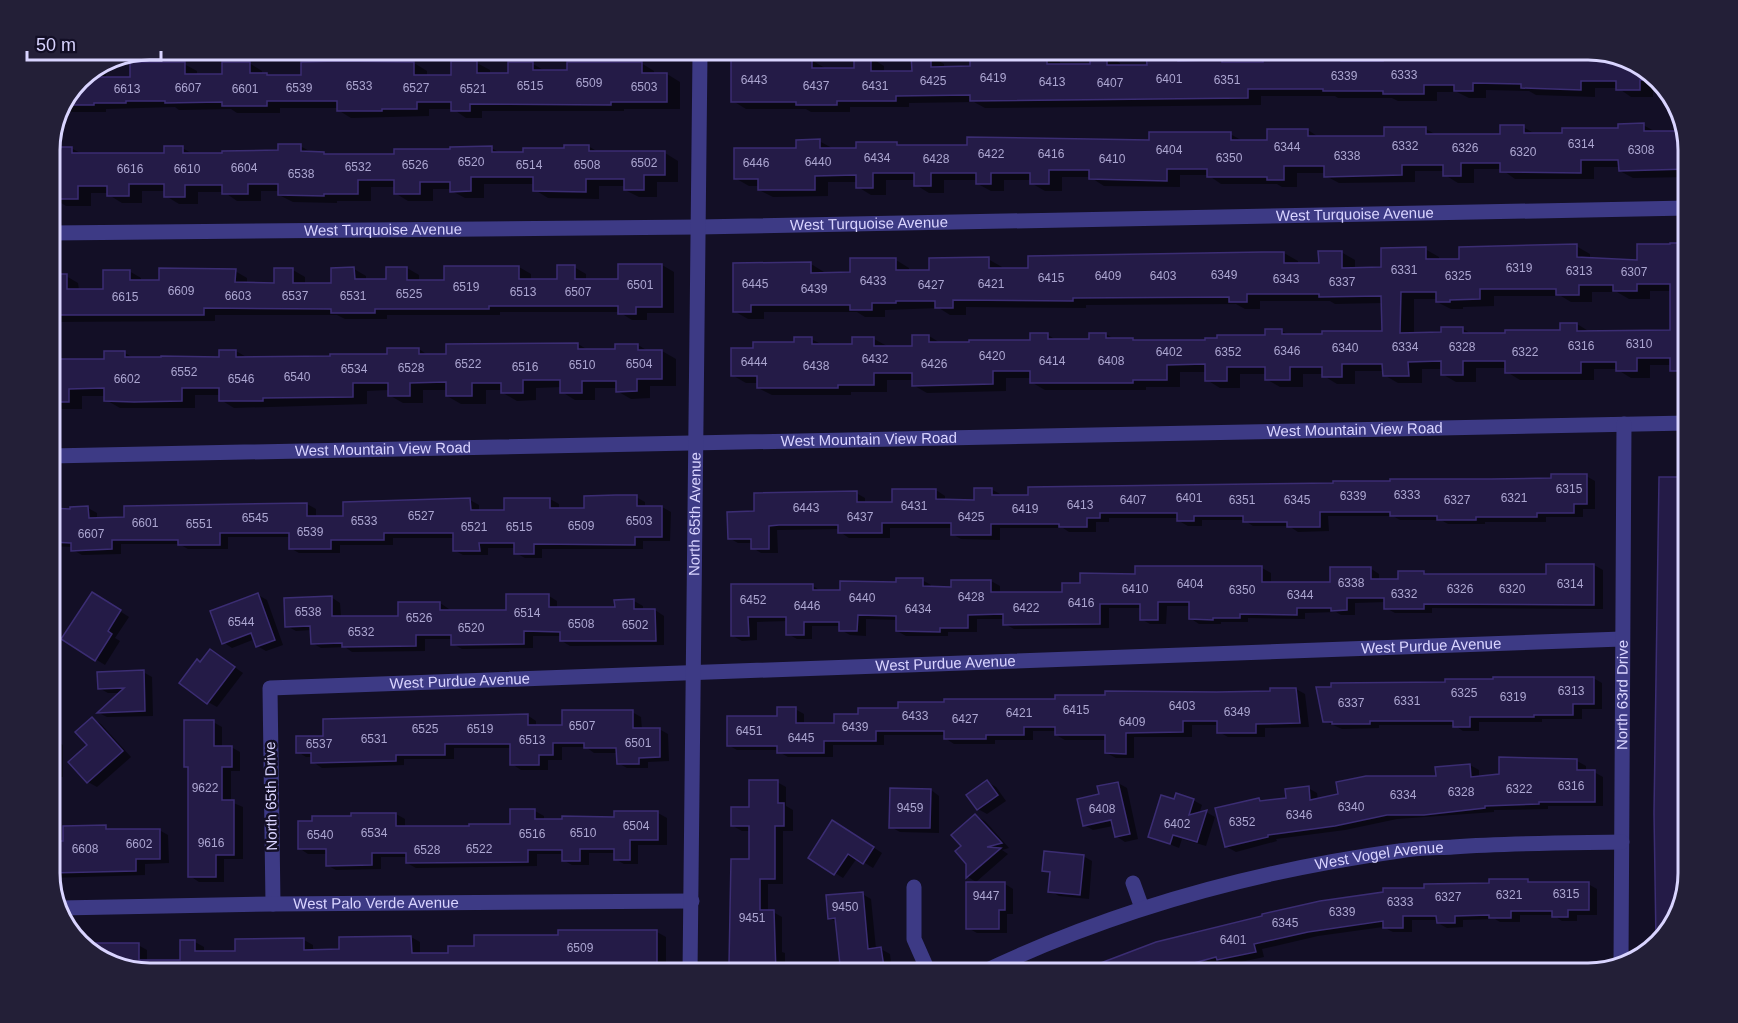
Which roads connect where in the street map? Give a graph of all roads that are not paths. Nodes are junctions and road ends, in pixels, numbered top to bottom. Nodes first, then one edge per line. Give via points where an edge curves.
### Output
1 (700, 60) edge
2 (1678, 208) edge
3 (698, 227) junction
4 (60, 233) edge
5 (1678, 423) edge
6 (1624, 424) junction
7 (696, 442) junction
8 (60, 456) edge
9 (1622, 639) junction
10 (694, 674) junction
11 (270, 688) joint
12 (1622, 842) junction
13 (1133, 883) dead end
14 (914, 887) dead end
15 (692, 901) junction
16 (273, 904) junction
17 (67, 908) edge
18 (1142, 908) junction
19 (1621, 956) edge
20 (690, 963) edge
21 (924, 963) edge
22 (1002, 963) edge

1 - 3 street, North 65th Avenue
2 - 3 street, West Turquoise Avenue
3 - 4 street, West Turquoise Avenue
3 - 7 street, North 65th Avenue
5 - 6 street, West Mountain View Road
6 - 7 street, West Mountain View Road
6 - 9 street, North 63rd Drive
7 - 8 street, West Mountain View Road
7 - 10 street, North 65th Avenue
9 - 10 street, West Purdue Avenue
9 - 12 street, North 63rd Drive
10 - 11 street, West Purdue Avenue
10 - 15 street, North 65th Avenue
11 - 16 street, North 65th Drive
12 - 18 street, West Vogel Avenue via 1506,843 1400,850 1257,876
12 - 19 street, North 63rd Drive
13 - 18 street
14 - 21 street via 914,939
15 - 16 street, West Palo Verde Avenue
15 - 20 street, North 65th Avenue
16 - 17 street, West Palo Verde Avenue
18 - 22 street, West Vogel Avenue

